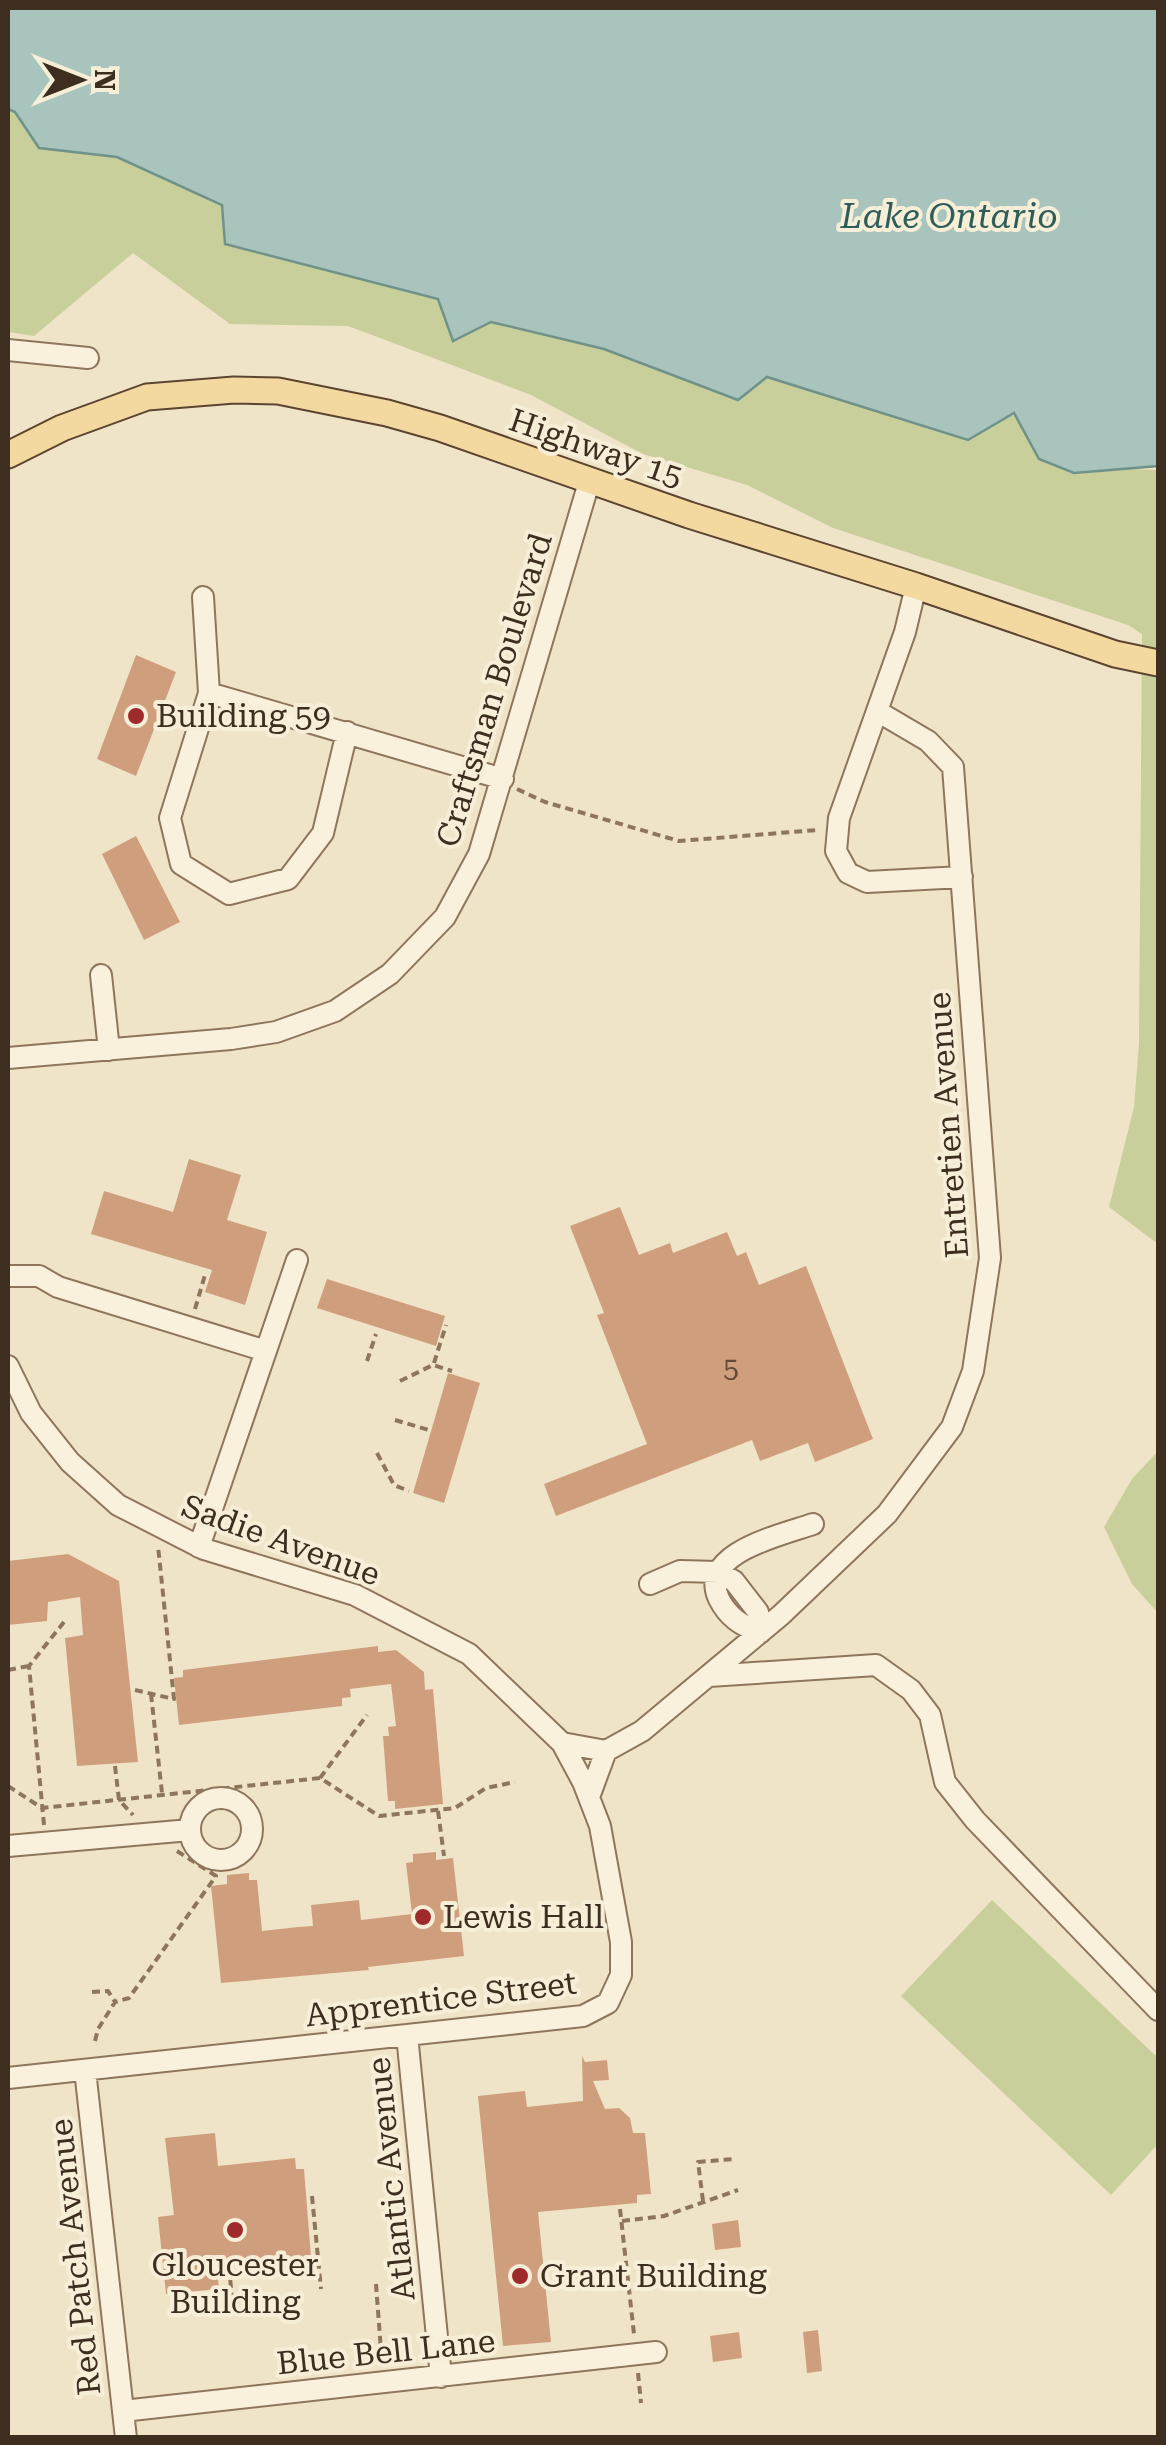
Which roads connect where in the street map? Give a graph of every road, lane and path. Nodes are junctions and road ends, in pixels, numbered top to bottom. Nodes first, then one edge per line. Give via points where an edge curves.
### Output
1 (8, 350) edge
2 (88, 358) dead end
3 (8, 456) edge
4 (590, 479) junction
5 (916, 586) junction
6 (203, 597) dead end
7 (1158, 663) edge
8 (208, 693) junction
9 (877, 711) junction
10 (347, 732) junction
11 (510, 784) junction
12 (839, 818) junction
13 (962, 877) junction
14 (100, 975) dead end
15 (109, 1050) junction
16 (8, 1058) edge
17 (297, 1260) dead end
18 (205, 1275) dead end
19 (8, 1276) edge
20 (446, 1325) dead end
21 (189, 1327) junction
22 (376, 1334) dead end
23 (266, 1350) junction
24 (368, 1361) dead end
25 (434, 1365) junction
26 (8, 1366) edge
27 (452, 1371) dead end
28 (400, 1381) dead end
29 (395, 1420) dead end
30 (428, 1430) dead end
31 (377, 1454) dead end
32 (410, 1491) dead end
33 (813, 1524) dead end
34 (156, 1526) junction
35 (200, 1547) junction
36 (718, 1572) junction
37 (650, 1584) dead end
38 (64, 1622) dead end
39 (761, 1632) junction
40 (29, 1666) junction
41 (8, 1670) edge
42 (709, 1676) junction
43 (135, 1690) dead end
44 (151, 1694) junction
45 (367, 1715) dead end
46 (562, 1743) junction
47 (606, 1751) junction
48 (115, 1766) dead end
49 (320, 1778) junction
50 (515, 1782) dead end
51 (8, 1786) edge
52 (162, 1795) junction
53 (589, 1798) junction
54 (119, 1800) junction
55 (42, 1808) junction
56 (438, 1810) junction
57 (190, 1830) dead end
58 (146, 1834) junction
59 (46, 1843) junction
60 (8, 1846) edge
61 (444, 1856) dead end
62 (92, 1992) dead end
63 (115, 2002) junction
64 (1158, 2010) edge
65 (407, 2036) junction
66 (95, 2041) dead end
67 (84, 2070) junction
68 (8, 2078) edge
69 (734, 2159) dead end
70 (738, 2190) dead end
71 (312, 2196) dead end
72 (703, 2202) junction
73 (620, 2210) dead end
74 (622, 2221) junction
75 (229, 2268) dead end
76 (376, 2284) dead end
77 (321, 2289) dead end
78 (232, 2298) dead end
79 (646, 2353) junction
80 (441, 2376) junction
81 (384, 2383) junction
82 (641, 2403) dead end
83 (123, 2411) junction
84 (126, 2438) edge

1 - 2 street
3 - 4 main road, Highway 15 via 147,396 278,391 422,423
4 - 5 main road, Highway 15
4 - 11 street, Craftsman Boulevard
5 - 7 main road, Highway 15
5 - 9 street
6 - 8 street
8 - 10 street
8 - 10 street via 170,818 181,864 229,894 288,879 322,833
9 - 12 street
9 - 13 street, Entretien Avenue via 928,741 952,767
10 - 11 street
11 - 12 path via 545,802 680,841 815,831
11 - 15 street, Craftsman Boulevard via 444,916 390,974 336,1011 276,1032
12 - 13 street via 836,851 848,872 867,882
13 - 39 street, Entretien Avenue via 990,1258 973,1371 952,1427 887,1514
14 - 15 street
15 - 16 street, Craftsman Boulevard
17 - 23 street
18 - 21 path
19 - 21 street via 39,1276
20 - 25 path
21 - 23 street
22 - 24 path
23 - 35 street
25 - 27 path
25 - 28 path
26 - 34 street, Sadie Avenue via 31,1413 70,1462 118,1505
29 - 30 path
31 - 32 path via 394,1485
33 - 36 street via 734,1554
34 - 35 street, Sadie Avenue
34 - 44 path via 174,1699
35 - 46 street, Sadie Avenue via 355,1595 470,1654
36 - 37 street via 680,1571
36 - 39 street via 758,1612
38 - 40 path
39 - 42 street, Entretien Avenue
40 - 41 path
40 - 55 path
42 - 47 street, Entretien Avenue via 642,1731
42 - 64 street via 876,1665 911,1690 930,1715 945,1782
43 - 44 path
44 - 52 path
45 - 49 path
46 - 47 street
46 - 53 street, Apprentice Street
47 - 53 street
48 - 54 path
49 - 52 path
49 - 56 path via 379,1816
50 - 56 path
51 - 55 path
52 - 54 path
53 - 65 street, Apprentice Street via 621,1942 622,1975 608,2002 583,2016
54 - 55 path
54 - 58 path
55 - 59 path
56 - 61 path
57 - 58 street
58 - 59 street
58 - 63 path via 216,1876 130,1998
59 - 60 street
62 - 63 path via 108,1990
63 - 66 path
65 - 67 street, Apprentice Street
65 - 80 street, Atlantic Avenue
67 - 68 street, Apprentice Street
67 - 83 street, Red Patch Avenue
69 - 72 path via 698,2162
70 - 72 path
71 - 77 path
72 - 74 path
73 - 74 path
74 - 79 path
75 - 78 path
76 - 81 path
79 - 80 street, Blue Bell Lane
79 - 82 path
80 - 81 street, Blue Bell Lane
81 - 83 street, Blue Bell Lane
83 - 84 street, Red Patch Avenue

